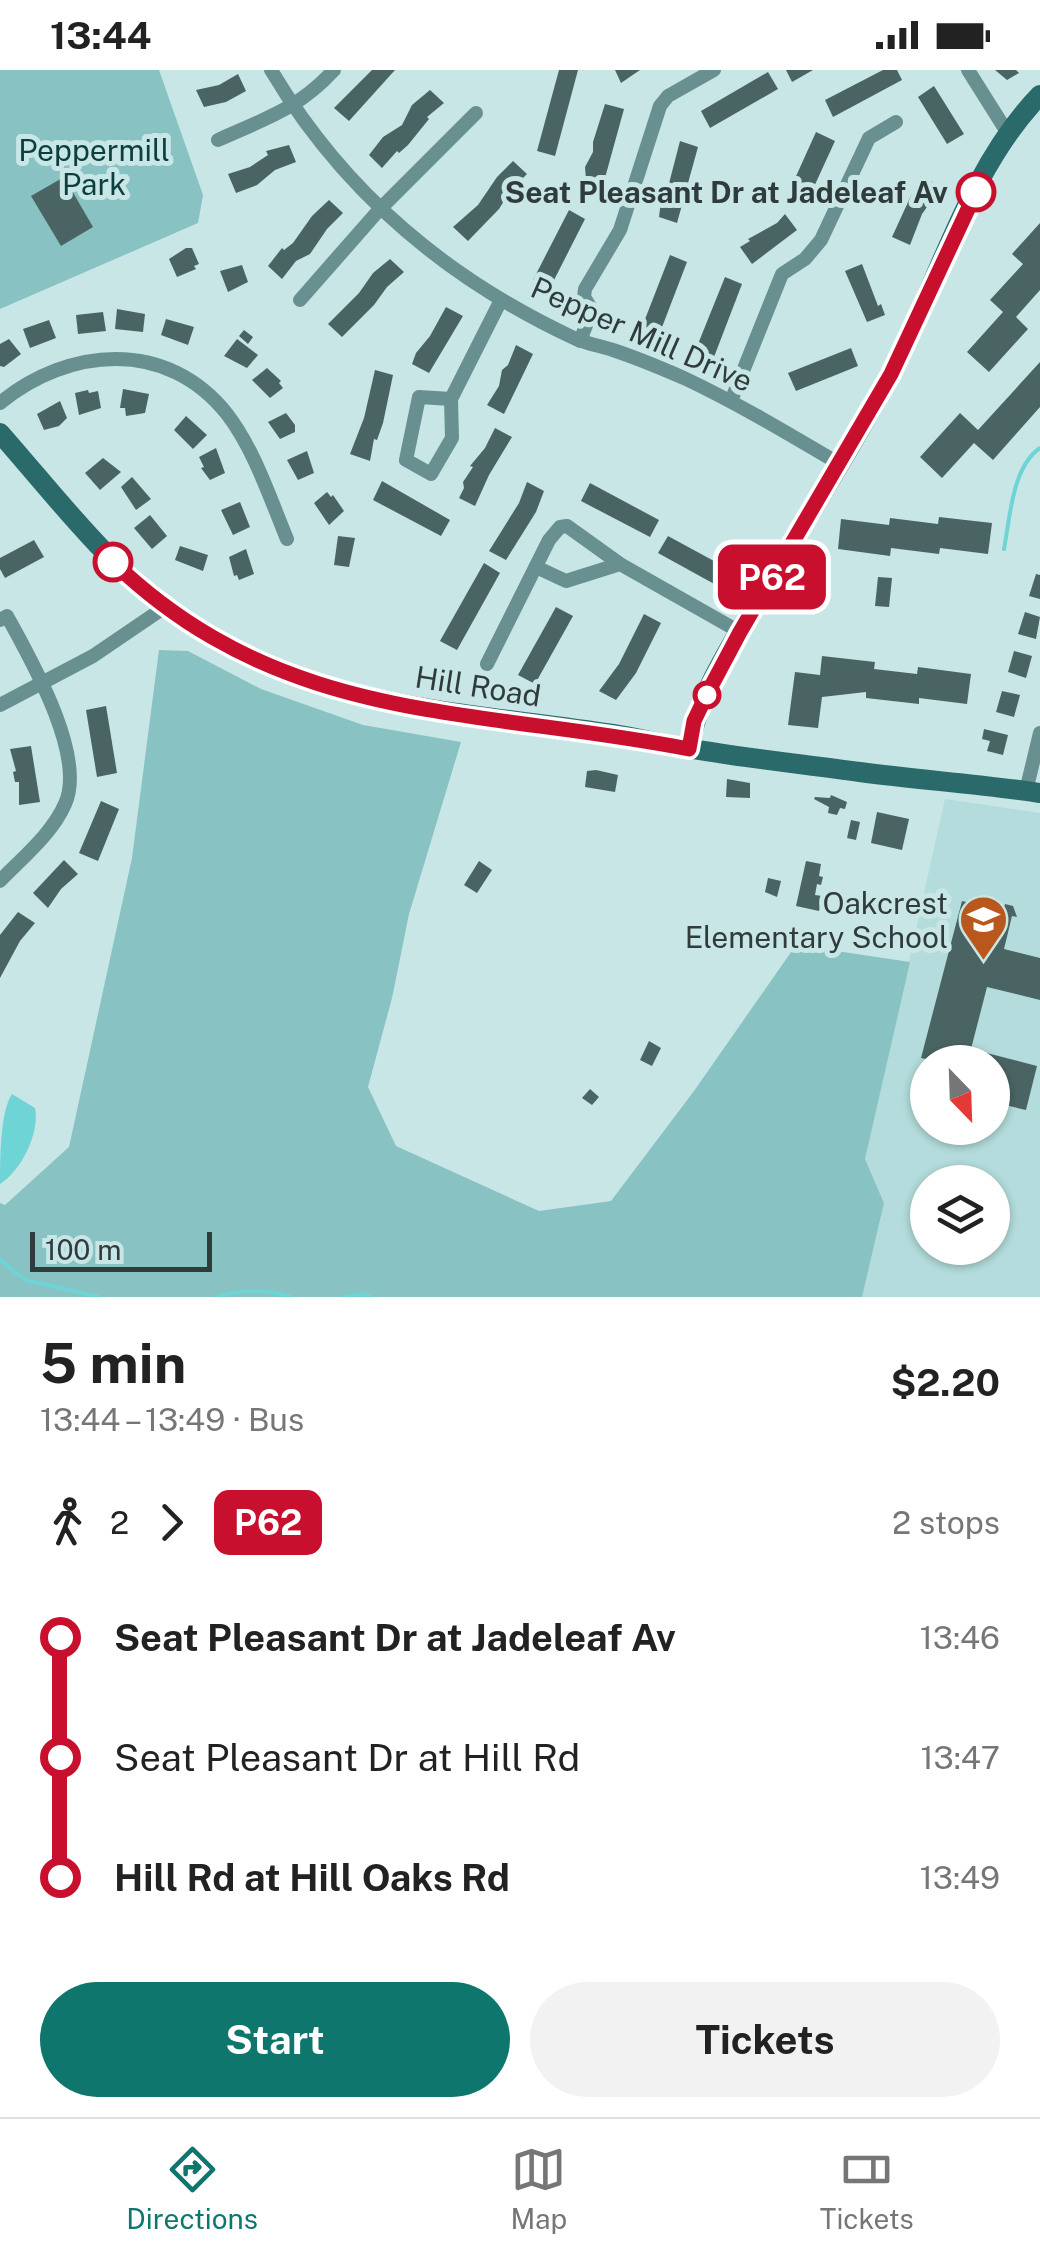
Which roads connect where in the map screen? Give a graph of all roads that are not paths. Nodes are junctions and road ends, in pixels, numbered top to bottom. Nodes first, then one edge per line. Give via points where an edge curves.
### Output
1 (272, 70) edge
2 (334, 70) edge
3 (714, 70) edge
4 (968, 70) edge
5 (1040, 95) edge
6 (293, 106) junction
7 (476, 113) dead end
8 (896, 122) dead end
9 (1007, 132) junction
10 (218, 140) dead end
11 (379, 210) junction
12 (300, 300) dead end
13 (501, 300) junction
14 (580, 341) junction
15 (451, 399) junction
16 (731, 401) junction
17 (0, 402) edge
18 (0, 433) edge
19 (838, 463) junction
20 (287, 539) dead end
21 (620, 564) junction
22 (536, 567) junction
23 (164, 606) junction
24 (0, 620) edge
25 (740, 632) junction
26 (487, 664) dead end
27 (45, 684) junction
28 (0, 705) edge
29 (1040, 733) edge
30 (689, 749) junction
31 (1033, 792) edge
32 (0, 881) edge

1 - 6 street, Pepper Mill Drive
2 - 6 street
3 - 14 street via 660,106 620,230 585,289 592,310
4 - 9 street
5 - 9 street
6 - 10 street
6 - 11 street, Pepper Mill Drive
7 - 11 street
8 - 16 street via 869,138 821,240 782,274
9 - 19 street via 908,341
11 - 12 street
11 - 13 street, Pepper Mill Drive
13 - 14 street, Pepper Mill Drive
13 - 15 street
14 - 16 street, Pepper Mill Drive
15 - 15 street via 452,438 431,474 406,460 419,397
16 - 19 street, Pepper Mill Drive
17 - 20 street via 41,374 88,360 144,363 182,377 217,403 238,431
18 - 23 street, Hill Road via 109,558
19 - 25 street
21 - 22 street via 566,582
21 - 22 street via 567,526 549,540
21 - 25 street
22 - 26 street
23 - 27 street
23 - 30 street, Hill Road via 248,658 340,693
24 - 27 street via 7,616
25 - 30 street via 694,721
27 - 28 street
27 - 32 street via 69,793 58,817
29 - 31 street
30 - 31 street, Hill Road

